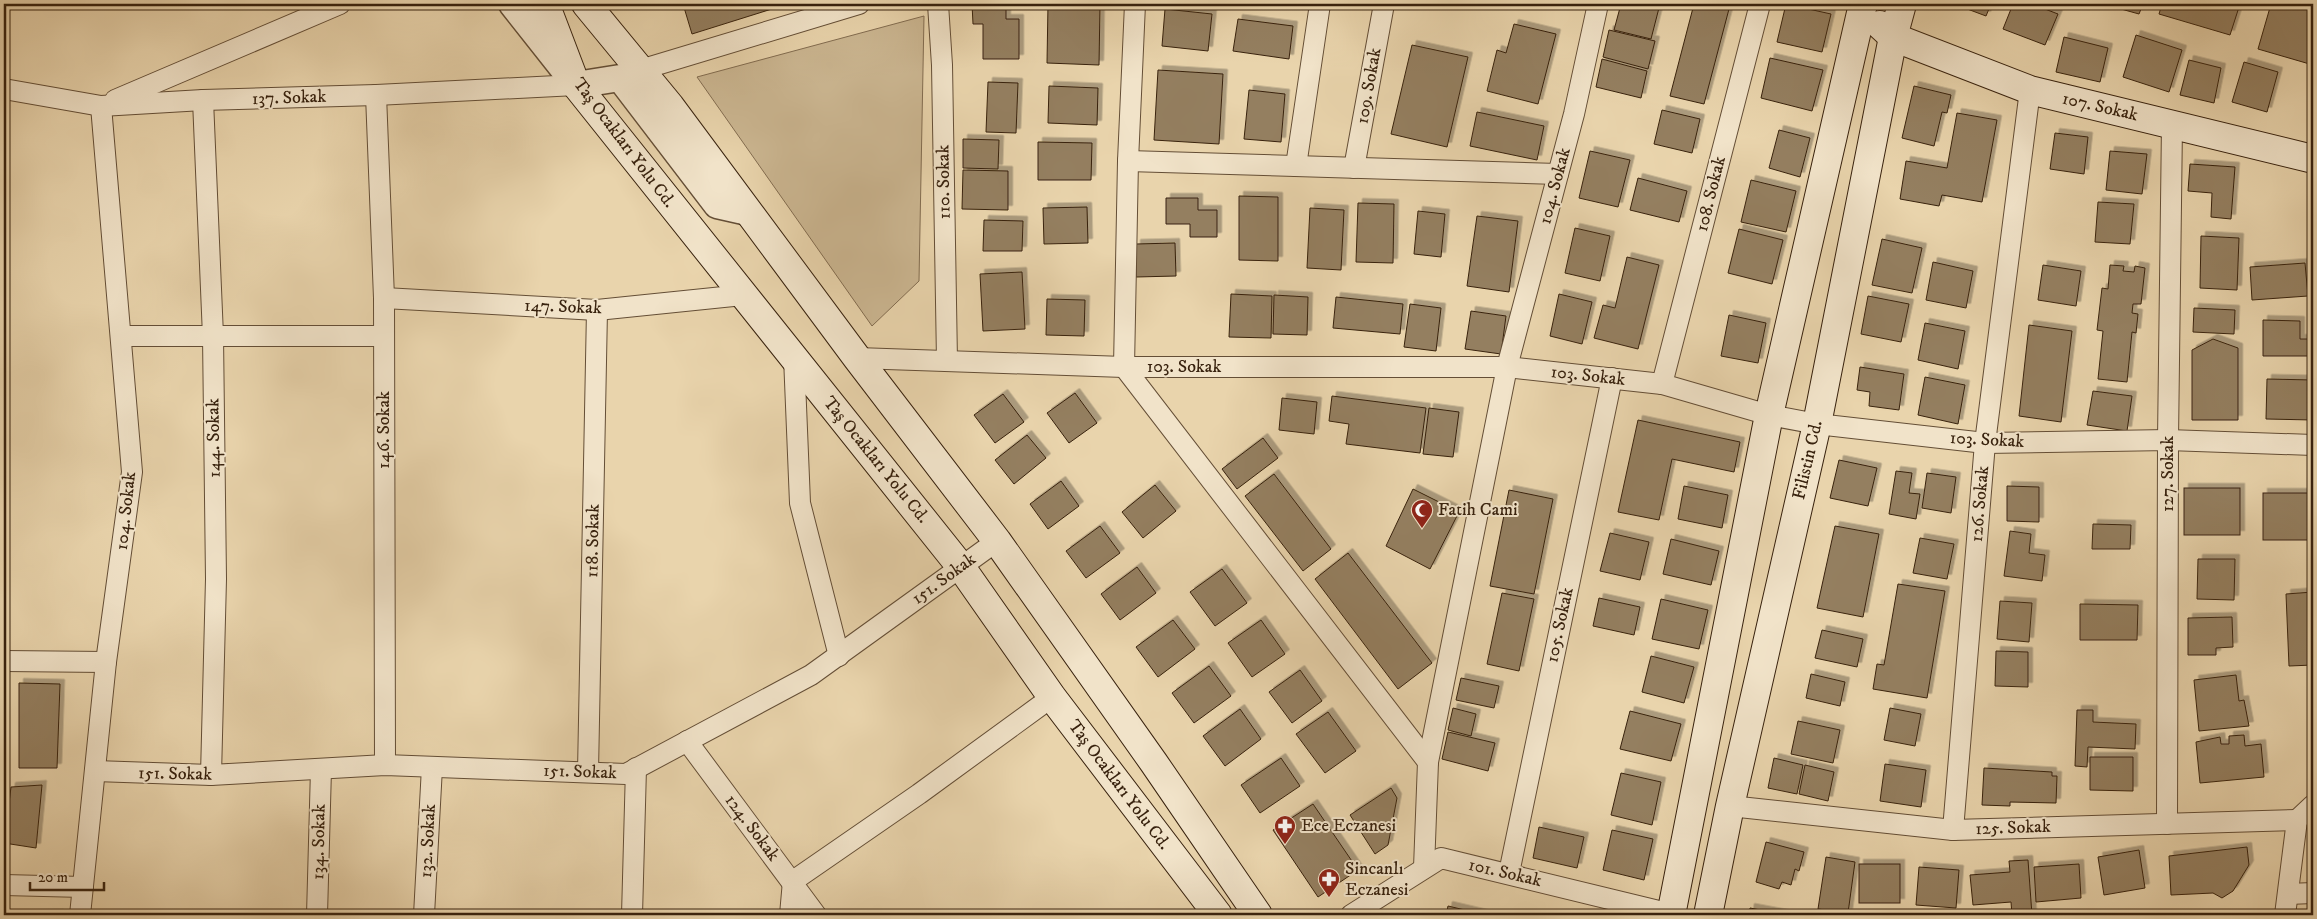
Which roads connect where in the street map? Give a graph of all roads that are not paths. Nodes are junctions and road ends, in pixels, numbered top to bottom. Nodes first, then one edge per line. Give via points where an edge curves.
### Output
1 (340, 4) edge
2 (512, 4) edge
3 (541, 4) edge
4 (586, 4) edge
5 (859, 4) edge
6 (938, 4) edge
7 (1134, 4) edge
8 (1320, 4) edge
9 (1384, 4) edge
10 (1598, 4) edge
11 (1760, 4) edge
12 (1902, 4) edge
13 (1859, 5) edge
14 (1893, 37) junction
15 (640, 70) junction
16 (576, 85) junction
17 (4, 90) edge
18 (2030, 90) junction
19 (376, 95) junction
20 (203, 100) junction
21 (101, 106) junction
22 (2172, 124) junction
23 (2313, 159) edge
24 (1128, 161) junction
25 (1296, 166) junction
26 (1354, 168) junction
27 (1558, 174) junction
28 (748, 212) junction
29 (743, 295) junction
30 (384, 298) junction
31 (597, 310) junction
32 (121, 336) junction
33 (214, 336) junction
34 (384, 336) junction
35 (794, 357) junction
36 (857, 358) junction
37 (947, 361) junction
38 (1507, 366) junction
39 (1124, 367) junction
40 (1612, 378) junction
41 (1662, 384) junction
42 (1768, 414) junction
43 (1817, 424) junction
44 (2168, 440) junction
45 (1985, 443) junction
46 (2313, 445) edge
47 (997, 541) junction
48 (961, 567) junction
49 (839, 656) junction
50 (4, 661) edge
51 (106, 662) junction
52 (1052, 697) junction
53 (687, 741) junction
54 (1428, 762) junction
55 (385, 766) junction
56 (432, 767) junction
57 (636, 768) junction
58 (321, 769) junction
59 (95, 771) junction
60 (588, 772) junction
61 (211, 775) junction
62 (2313, 805) edge
63 (1730, 806) junction
64 (2297, 820) junction
65 (2167, 824) junction
66 (1953, 830) junction
67 (1424, 868) junction
68 (1509, 873) junction
69 (793, 881) junction
70 (4, 885) edge
71 (83, 887) junction
72 (2313, 893) edge
73 (2288, 894) junction
74 (80, 915) edge
75 (317, 915) edge
76 (424, 915) edge
77 (632, 915) edge
78 (790, 915) edge
79 (816, 915) edge
80 (1218, 915) edge
81 (1258, 915) edge
82 (1351, 915) edge
83 (1671, 915) edge
84 (1708, 915) edge
85 (2285, 915) edge

1 - 21 street
2 - 16 street
3 - 16 main road, Taş Ocakları Yolu Cd. via 549,14
4 - 15 main road
5 - 15 street
6 - 37 street, 110. Sokak
7 - 24 street
8 - 25 street
9 - 26 street, 109. Sokak
10 - 27 street, 104. Sokak
11 - 41 street, 108. Sokak
12 - 14 main road, Filistin Cd.
13 - 14 main road
13 - 42 main road
14 - 18 main road, 107. Sokak
14 - 43 main road, Filistin Cd.
15 - 28 main road
16 - 19 street, 137. Sokak
16 - 28 street via 620,78 717,205
16 - 29 main road, Taş Ocakları Yolu Cd.
17 - 21 street, 137. Sokak
18 - 22 main road, 107. Sokak
18 - 45 street, 126. Sokak
19 - 20 street, 137. Sokak
19 - 30 street, 146. Sokak
20 - 21 street, 137. Sokak
20 - 33 street, 144. Sokak
21 - 32 street, 104. Sokak
22 - 23 main road, 107. Sokak
22 - 44 street, 127. Sokak
24 - 25 street
24 - 39 street
25 - 26 street
26 - 27 street
27 - 38 street, 104. Sokak
28 - 36 main road
29 - 31 street, 147. Sokak
29 - 35 main road, Taş Ocakları Yolu Cd.
30 - 31 street, 147. Sokak
30 - 34 street, 146. Sokak
31 - 60 street, 118. Sokak
32 - 33 street
32 - 51 street, 104. Sokak via 132,472
33 - 34 street
33 - 61 street, 144. Sokak via 216,580
34 - 55 street, 146. Sokak
35 - 48 main road, Taş Ocakları Yolu Cd.
35 - 49 street via 800,503
36 - 37 street, 103. Sokak
36 - 47 main road
37 - 39 street, 103. Sokak
38 - 39 street, 103. Sokak
38 - 40 street, 103. Sokak
38 - 54 street, 104. Sokak
39 - 54 street
40 - 41 street, 103. Sokak
40 - 68 street, 105. Sokak
41 - 42 street, 103. Sokak
42 - 43 street, 103. Sokak
42 - 83 main road
43 - 45 street, 103. Sokak
43 - 63 main road, Filistin Cd.
44 - 45 street, 103. Sokak
44 - 46 street, 103. Sokak
44 - 65 street, 127. Sokak
45 - 66 street, 126. Sokak
47 - 48 street, 151. Sokak
47 - 81 main road
48 - 49 street, 151. Sokak
48 - 52 main road, Taş Ocakları Yolu Cd.
49 - 53 street, 151. Sokak via 811,675
50 - 51 street
51 - 59 street, 104. Sokak
52 - 69 street
52 - 80 main road, Taş Ocakları Yolu Cd.
53 - 57 street, 151. Sokak
53 - 69 street, 124. Sokak
54 - 67 street, 104. Sokak
55 - 56 street, 151. Sokak
55 - 58 street, 151. Sokak
56 - 60 street, 151. Sokak
56 - 76 street, 132. Sokak
57 - 60 street, 151. Sokak via 626,774
57 - 77 street
58 - 61 street, 151. Sokak
58 - 75 street, 134. Sokak
59 - 61 street, 151. Sokak
59 - 71 street, 104. Sokak
62 - 64 street
63 - 66 street, 125. Sokak
63 - 84 main road, Filistin Cd.
64 - 65 street, 125. Sokak
64 - 73 street
65 - 66 street, 125. Sokak
67 - 68 street, 101. Sokak via 1441,858
67 - 82 street, 101. Sokak
68 - 83 street, 101. Sokak
69 - 78 street
69 - 79 street, 124. Sokak
70 - 71 street
71 - 74 street, 104. Sokak
72 - 73 street
73 - 85 street

